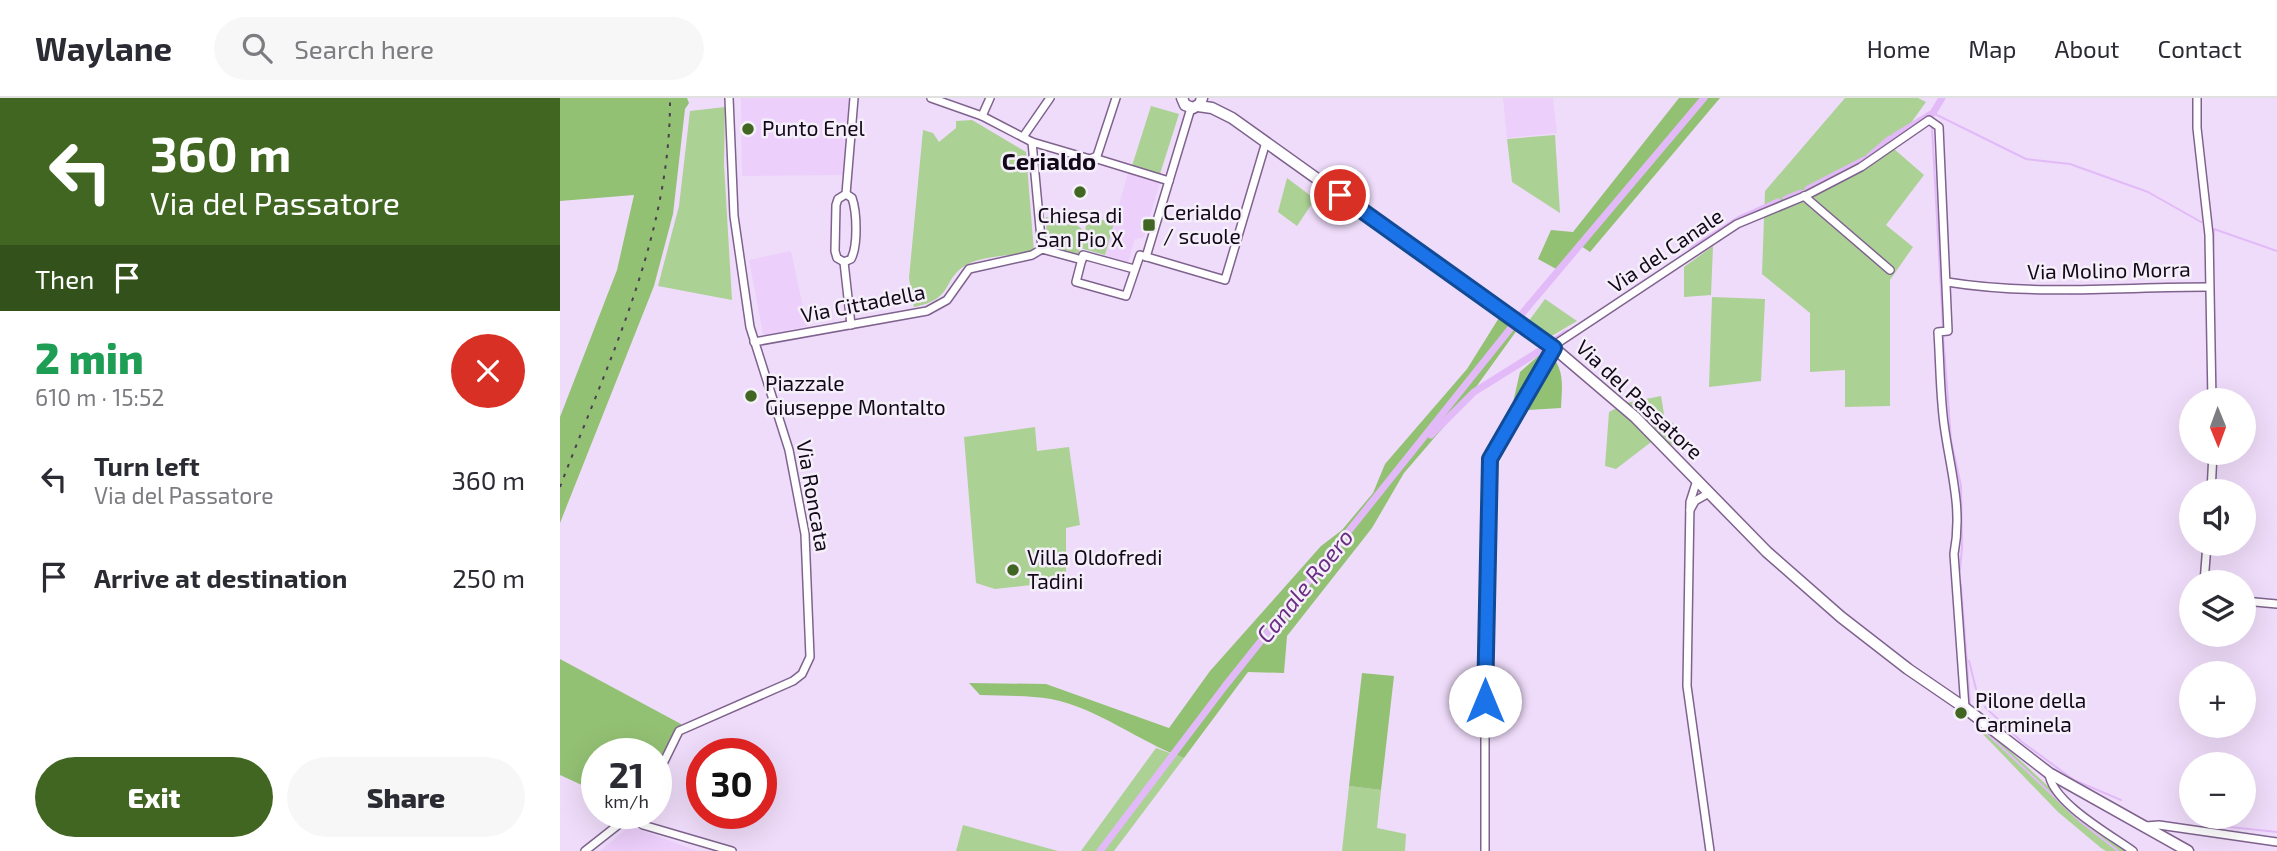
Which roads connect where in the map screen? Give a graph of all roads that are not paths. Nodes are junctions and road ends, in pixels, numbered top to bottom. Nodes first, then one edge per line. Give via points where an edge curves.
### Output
1 (729, 98) edge
2 (854, 98) edge
3 (931, 98) edge
4 (990, 98) edge
5 (1050, 98) edge
6 (1115, 98) edge
7 (1182, 98) edge
8 (2197, 98) edge
9 (1199, 103) edge
10 (982, 116) junction
11 (1023, 137) junction
12 (1032, 142) junction
13 (1266, 142) junction
14 (1094, 158) junction
15 (1169, 181) junction
16 (846, 194) junction
17 (1804, 196) junction
18 (1042, 249) junction
19 (1146, 257) junction
20 (1082, 260) junction
21 (844, 262) junction
22 (1134, 269) junction
23 (1890, 270) dead end
24 (1947, 282) junction
25 (2208, 287) junction
26 (851, 325) junction
27 (754, 342) junction
28 (1554, 348) junction
29 (2211, 388) edge
30 (1697, 480) junction
31 (1709, 493) junction
32 (1689, 510) junction
33 (2256, 602) edge
34 (2277, 604) edge
35 (1965, 708) junction
36 (672, 745) edge
37 (2049, 773) junction
38 (2142, 826) junction
39 (613, 829) edge
40 (657, 829) edge
41 (2277, 842) edge
42 (585, 851) edge
43 (732, 851) edge
44 (1485, 851) edge
45 (1710, 851) edge
46 (2133, 851) edge
47 (2188, 851) edge

1 - 27 street, Via Roncata via 734,216
2 - 16 street
3 - 10 street
4 - 10 street
5 - 11 street
6 - 14 street
7 - 9 street, Via del Passatore via 1185,105
8 - 25 street, Via Molino Morra via 2209,235
9 - 13 street, Via del Passatore via 1232,118
9 - 15 street
10 - 11 street
11 - 12 street
12 - 14 street
12 - 18 street
13 - 19 street via 1225,280
13 - 28 street, Via del Passatore
14 - 15 street
15 - 19 street
16 - 21 street via 854,201 854,250
16 - 21 street via 836,205 835,251
17 - 23 street
17 - 24 street, Via del Canale via 1861,167 1926,121 1935,122
17 - 28 street, Via del Canale via 1737,225
18 - 20 street
18 - 26 street, Via Cittadella via 969,269 936,308
19 - 22 street via 1140,255
20 - 22 street via 1083,255
20 - 22 street via 1076,282 1126,296
21 - 26 street
24 - 25 street, Via Molino Morra via 2060,292
24 - 35 street via 1948,331 1938,331 1944,423 1954,472 1958,536 1954,554
25 - 29 street
26 - 27 street, Via Cittadella
27 - 36 street, Via Roncata via 789,450 805,534 810,657 793,681 679,731
28 - 30 street, Via del Passatore via 1635,417
28 - 44 street via 1490,459
30 - 31 street, Via del Passatore
30 - 32 street, Via del Passatore
31 - 32 street
31 - 35 street, Via del Passatore via 1841,617
32 - 45 street, Via del Passatore via 1687,686
33 - 34 street
35 - 37 street, Via del Passatore
37 - 38 street, Via del Passatore
37 - 46 street via 2053,786 2078,812
38 - 41 street
38 - 47 street, Via del Passatore
39 - 42 street
40 - 43 street

